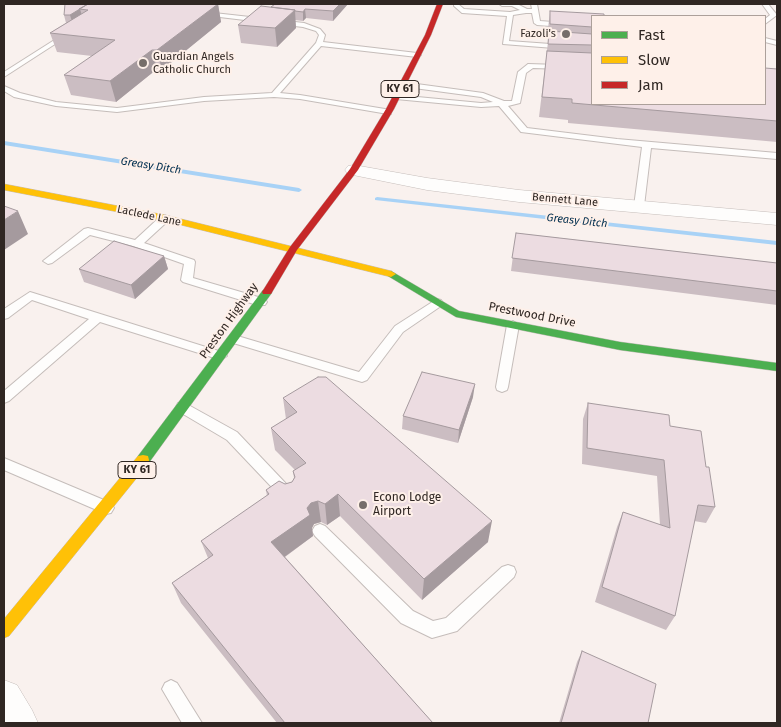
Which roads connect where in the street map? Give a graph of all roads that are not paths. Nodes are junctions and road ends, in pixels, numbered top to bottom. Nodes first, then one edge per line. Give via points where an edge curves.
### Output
1 (440, 4) edge
2 (502, 4) edge
3 (764, 4) edge
4 (458, 5) edge
5 (535, 8) edge
6 (526, 11) junction
7 (196, 13) edge
8 (510, 14) junction
9 (766, 21) edge
10 (591, 27) edge
11 (71, 31) edge
12 (319, 44) junction
13 (591, 49) edge
14 (417, 55) junction
15 (591, 68) edge
16 (4, 75) edge
17 (402, 84) junction
18 (4, 88) edge
19 (274, 95) junction
20 (396, 97) junction
21 (500, 102) junction
22 (388, 112) junction
23 (647, 145) junction
24 (777, 156) edge
25 (354, 170) junction
26 (4, 187) edge
27 (639, 206) junction
28 (165, 218) junction
29 (777, 219) edge
30 (137, 244) junction
31 (293, 249) junction
32 (48, 261) dead end
33 (261, 302) junction
34 (437, 303) junction
35 (4, 315) edge
36 (98, 317) junction
37 (514, 325) junction
38 (234, 339) junction
39 (221, 356) junction
40 (777, 367) edge
41 (502, 387) dead end
42 (4, 398) edge
43 (183, 407) junction
44 (4, 464) edge
45 (290, 498) edge
46 (106, 508) junction
47 (320, 530) dead end
48 (508, 572) dead end
49 (4, 631) edge
50 (172, 689) dead end
51 (4, 698) edge
52 (19, 723) edge
53 (193, 723) edge

1 - 4 lane
1 - 14 main road, Preston Highway / KY 61
2 - 6 lane via 513,4
3 - 9 lane via 774,15
4 - 8 lane via 462,11
5 - 6 lane
5 - 10 lane via 537,23
6 - 8 lane
7 - 12 lane via 304,25 322,35
8 - 13 lane via 505,43
11 - 16 lane
12 - 14 lane
12 - 19 lane
14 - 17 main road, Preston Highway / KY 61
15 - 21 lane via 531,66 522,72 516,103
17 - 20 main road, Preston Highway / KY 61
17 - 21 lane via 483,95
18 - 19 lane via 17,95 56,104 118,110 204,99
19 - 22 lane
20 - 21 lane via 481,105
20 - 22 main road, Preston Highway / KY 61
21 - 23 lane via 524,130
22 - 25 main road, Preston Highway / KY 61
23 - 24 lane
23 - 27 lane
25 - 27 street, Bennett Lane via 519,196
25 - 31 main road, Preston Highway / KY 61
26 - 28 main road, Laclede Lane
27 - 29 street, Bennett Lane
28 - 30 lane
28 - 31 main road, Laclede Lane
30 - 32 lane via 88,230
30 - 33 lane via 190,262 187,280
31 - 33 main road, Preston Highway / KY 61
31 - 34 main road, Prestwood Drive via 392,274
33 - 38 main road, Preston Highway / KY 61
34 - 37 main road, Prestwood Drive via 456,314
34 - 38 lane via 398,329 362,377
35 - 36 lane via 30,296
36 - 39 lane
36 - 42 lane
37 - 40 main road, Prestwood Drive via 620,346
37 - 41 lane
38 - 39 main road, Preston Highway / KY 61
39 - 43 main road, Preston Highway / KY 61
43 - 45 lane via 232,436
43 - 46 main road, Preston Highway / KY 61
44 - 46 lane
46 - 49 main road, Preston Highway / KY 61
47 - 48 lane via 408,617 432,630 451,625
50 - 53 lane
51 - 52 street

